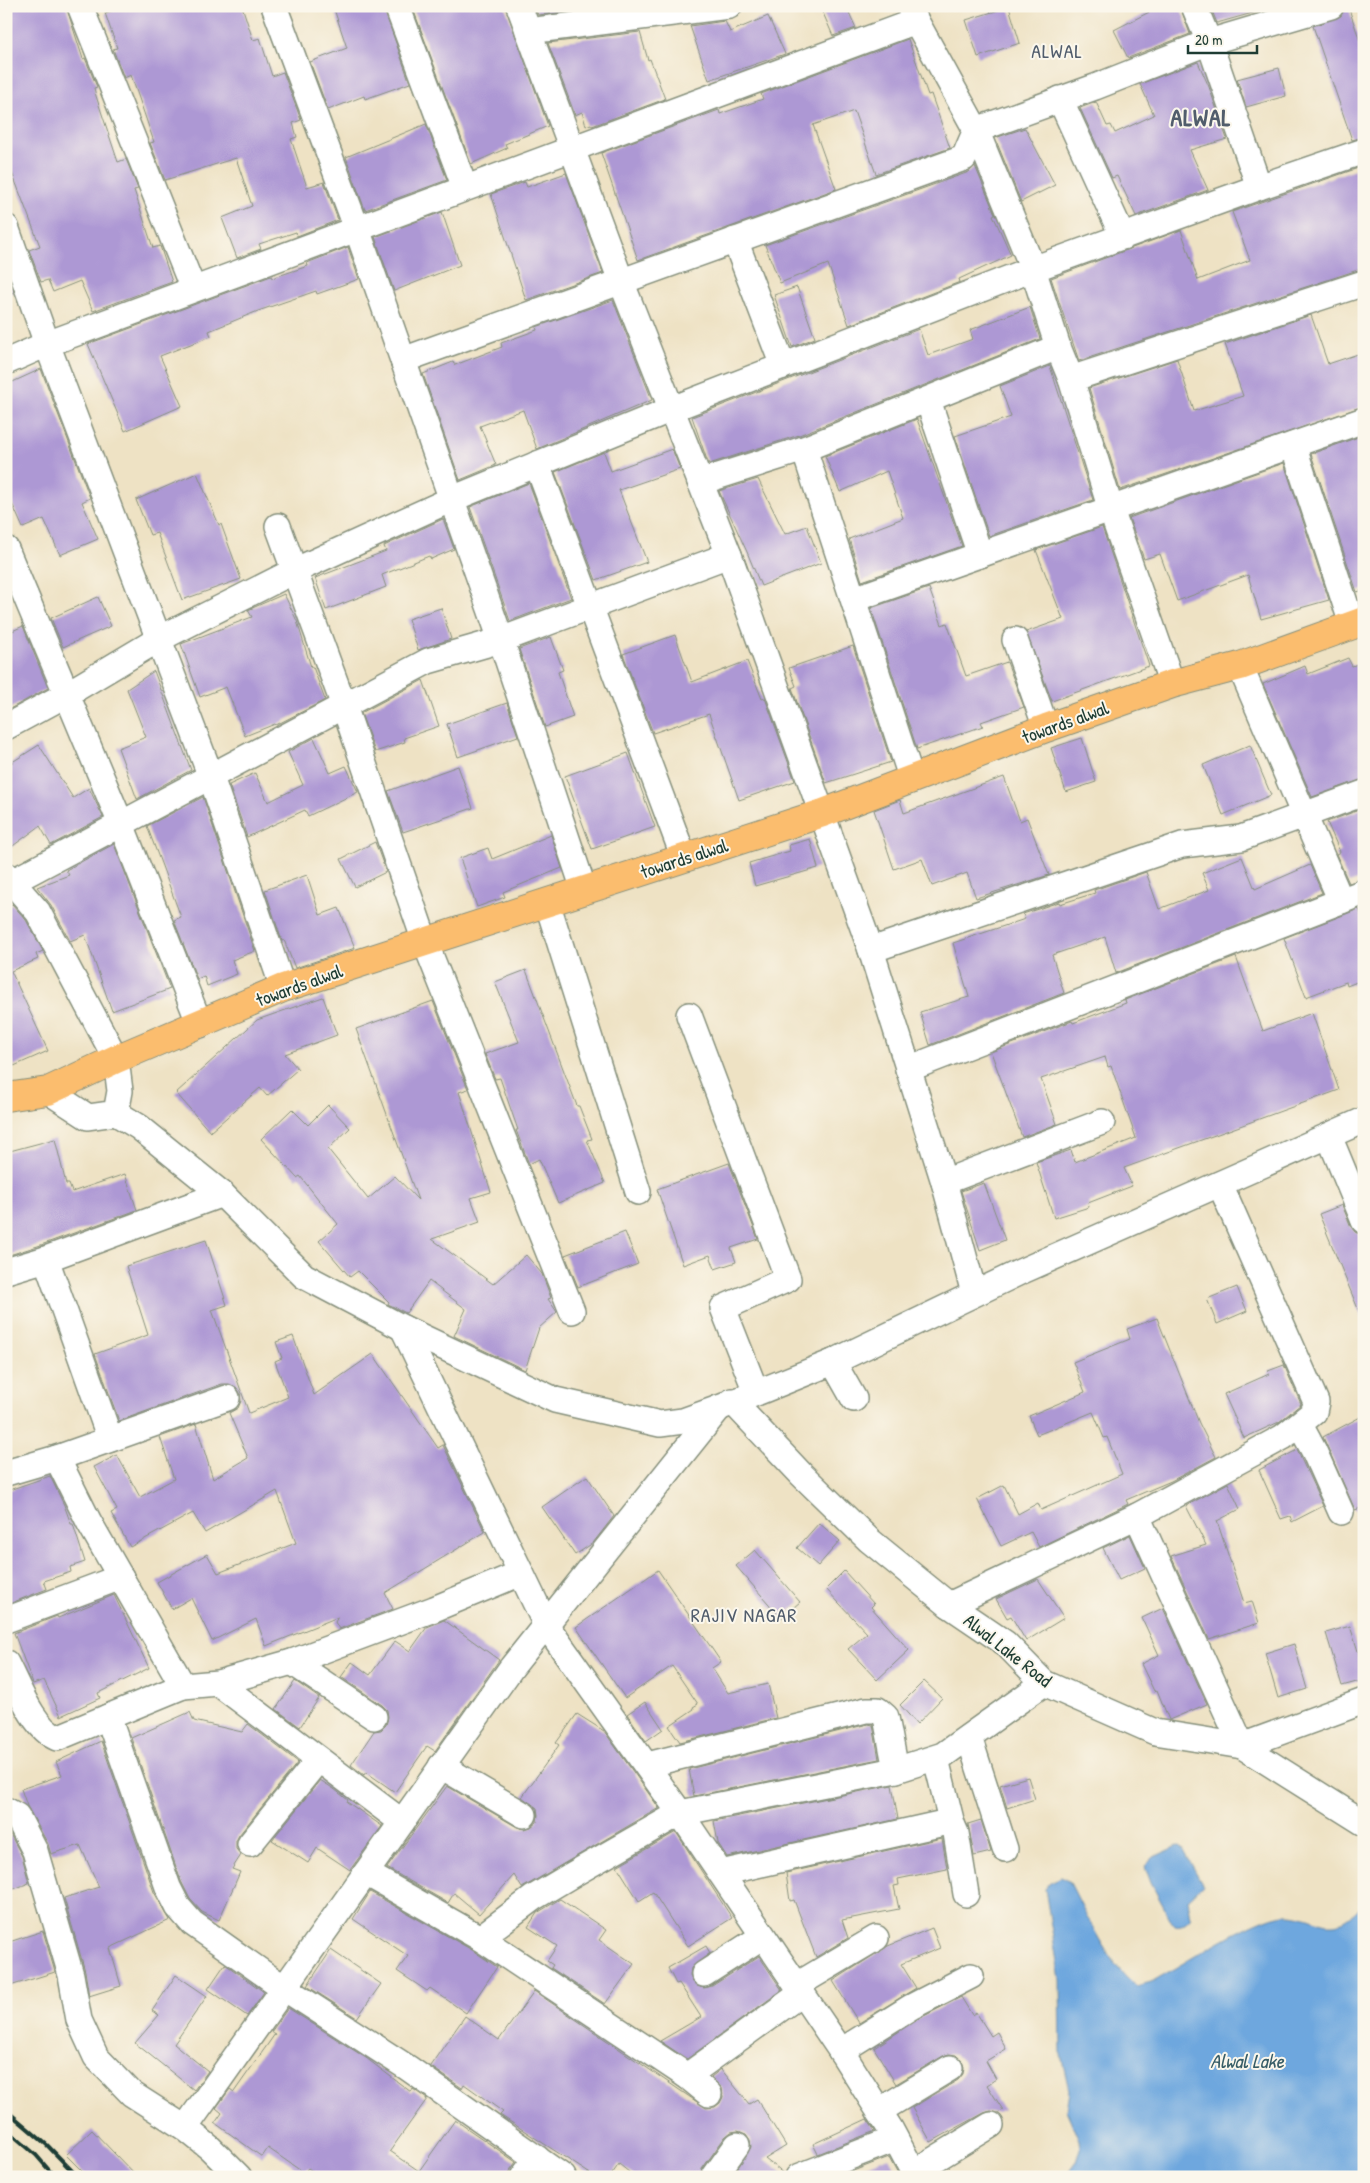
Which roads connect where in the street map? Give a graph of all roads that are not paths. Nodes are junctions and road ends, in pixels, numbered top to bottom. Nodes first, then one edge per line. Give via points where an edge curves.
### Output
1 (80, 6) edge
2 (274, 6) edge
3 (396, 6) edge
4 (519, 6) edge
5 (729, 6) edge
6 (1194, 6) edge
7 (1332, 6) edge
8 (694, 8) edge
9 (913, 13) edge
10 (528, 31) junction
11 (1209, 42) junction
12 (1060, 99) junction
13 (976, 130) junction
14 (572, 149) junction
15 (1364, 151) edge
16 (1258, 187) junction
17 (465, 188) junction
18 (6, 227) edge
19 (357, 229) junction
20 (1123, 236) junction
21 (736, 240) junction
22 (1033, 269) junction
23 (622, 281) junction
24 (1364, 283) edge
25 (193, 289) junction
26 (47, 344) junction
27 (1058, 347) junction
28 (403, 360) junction
29 (6, 362) edge
30 (783, 366) junction
31 (1071, 380) junction
32 (928, 400) junction
33 (672, 409) junction
34 (1364, 420) edge
35 (1293, 445) junction
36 (804, 449) junction
37 (537, 464) junction
38 (700, 482) junction
39 (452, 499) junction
40 (1111, 510) junction
41 (278, 526) dead end
42 (6, 548) edge
43 (728, 555) junction
44 (980, 555) junction
45 (294, 571) junction
46 (854, 599) junction
47 (590, 606) junction
48 (1358, 622) edge
49 (159, 638) junction
50 (502, 640) junction
51 (1015, 640) dead end
52 (1240, 666) junction
53 (1172, 684) junction
54 (67, 694) junction
55 (344, 706) junction
56 (6, 727) edge
57 (1046, 728) junction
58 (211, 777) junction
59 (912, 780) junction
60 (1364, 793) edge
61 (822, 813) junction
62 (1303, 815) junction
63 (121, 824) junction
64 (684, 858) junction
65 (8, 881) edge
66 (584, 890) junction
67 (1364, 892) edge
68 (1341, 901) junction
69 (547, 902) junction
70 (425, 942) junction
71 (871, 950) junction
72 (283, 988) junction
73 (689, 1015) dead end
74 (200, 1025) junction
75 (116, 1059) junction
76 (908, 1069) junction
77 (48, 1091) junction
78 (6, 1097) edge
79 (116, 1113) junction
80 (1364, 1120) edge
81 (1102, 1122) dead end
82 (1329, 1136) junction
83 (944, 1182) junction
84 (1220, 1184) junction
85 (638, 1192) dead end
86 (222, 1194) junction
87 (1364, 1221) edge
88 (46, 1259) junction
89 (6, 1272) edge
90 (974, 1293) junction
91 (572, 1311) dead end
92 (403, 1328) junction
93 (833, 1362) junction
94 (756, 1392) junction
95 (227, 1398) dead end
96 (854, 1399) dead end
97 (726, 1405) junction
98 (1300, 1425) junction
99 (110, 1438) junction
100 (57, 1458) junction
101 (6, 1473) edge
102 (1341, 1512) dead end
103 (1136, 1516) junction
104 (521, 1573) junction
105 (122, 1577) junction
106 (949, 1606) junction
107 (6, 1620) edge
108 (546, 1625) junction
109 (292, 1662) junction
110 (6, 1663) edge
111 (1044, 1682) junction
112 (218, 1683) junction
113 (183, 1686) junction
114 (1364, 1700) edge
115 (374, 1717) dead end
116 (108, 1718) junction
117 (970, 1736) junction
118 (1242, 1746) junction
119 (936, 1758) junction
120 (318, 1760) junction
121 (647, 1765) junction
122 (441, 1766) junction
123 (896, 1770) junction
124 (6, 1810) edge
125 (680, 1813) junction
126 (524, 1815) dead end
127 (402, 1822) junction
128 (1364, 1823) edge
129 (952, 1824) junction
130 (250, 1844) dead end
131 (1005, 1849) dead end
132 (366, 1873) junction
133 (721, 1873) junction
134 (966, 1894) dead end
135 (763, 1936) junction
136 (480, 1938) junction
137 (876, 1938) dead end
138 (704, 1974) dead end
139 (970, 1976) dead end
140 (284, 1988) junction
141 (799, 1989) junction
142 (841, 2051) junction
143 (950, 2068) dead end
144 (687, 2076) junction
145 (709, 2094) dead end
146 (879, 2111) junction
147 (991, 2125) dead end
148 (185, 2128) junction
149 (895, 2139) junction
150 (736, 2145) dead end
151 (530, 2168) edge
152 (915, 2175) edge
153 (239, 2177) edge
154 (563, 2177) edge
155 (714, 2177) edge
156 (798, 2177) edge

1 - 25 street
2 - 19 street
3 - 17 street
4 - 10 street
5 - 8 street
6 - 11 street
7 - 11 street
8 - 10 street
9 - 13 street
9 - 14 street
10 - 14 street
11 - 12 street
11 - 16 street
12 - 13 street
12 - 20 street
13 - 21 street via 964,158
13 - 22 street
14 - 17 street
14 - 23 street
15 - 16 street
16 - 20 street
17 - 19 street
18 - 26 street
19 - 25 street
19 - 28 street
20 - 22 street
21 - 23 street
21 - 30 street
22 - 27 street
22 - 30 street
23 - 28 street
23 - 33 street
24 - 31 street
25 - 26 street
26 - 29 street
26 - 49 street
27 - 31 street
27 - 32 street
28 - 39 street
30 - 33 street
31 - 40 street
32 - 36 street
32 - 44 street
33 - 37 street
33 - 38 street
34 - 35 street
35 - 40 street
35 - 48 street
36 - 38 street
36 - 46 street
37 - 39 street
37 - 47 street
38 - 43 street
39 - 45 street
39 - 50 street
40 - 44 street
40 - 53 street
41 - 45 street
42 - 54 street
43 - 47 street
43 - 61 street
44 - 46 street
45 - 49 street
45 - 55 street
46 - 59 street
47 - 50 street
47 - 64 street
48 - 52 main road, towards alwal
49 - 54 street
49 - 58 street
50 - 55 street via 428,661
50 - 66 street
51 - 57 street
52 - 53 main road, towards alwal
52 - 62 street
53 - 57 main road, towards alwal
54 - 56 street
54 - 63 street
55 - 58 street
55 - 70 street
57 - 59 main road, towards alwal
58 - 63 street
58 - 72 street
59 - 61 main road, towards alwal
60 - 62 street
61 - 64 main road, towards alwal
61 - 71 street
62 - 68 street
62 - 71 street via 1241,838 1182,845
63 - 65 street
63 - 74 street
64 - 66 main road, towards alwal
65 - 75 street via 38,912
66 - 69 main road, towards alwal
67 - 68 street
68 - 76 street
69 - 70 main road, towards alwal
69 - 85 street
70 - 72 main road, towards alwal
70 - 91 street
71 - 76 street
72 - 74 main road, towards alwal
73 - 94 street via 788,1279 723,1308
74 - 75 main road, towards alwal
75 - 77 main road, towards alwal
75 - 79 street via 120,1091
76 - 83 street
77 - 78 main road, towards alwal
77 - 79 street via 88,1117
79 - 86 street via 138,1126
80 - 82 street
81 - 83 street
82 - 84 street
82 - 87 street
83 - 90 street
84 - 90 street
84 - 98 street via 1316,1402 1314,1412
86 - 88 street
86 - 92 street via 304,1276
88 - 89 street
88 - 99 street
90 - 93 street
92 - 97 street via 555,1400 660,1424 683,1421
92 - 104 street
93 - 94 street
93 - 96 street
94 - 97 street
95 - 99 street
97 - 106 street, Alwal Lake Road via 869,1540
97 - 108 street
98 - 102 street
98 - 103 street
99 - 100 street
100 - 101 street
100 - 105 street via 89,1522
103 - 106 street
103 - 118 street
104 - 108 street
104 - 109 street
105 - 107 street
105 - 113 street
106 - 111 street, Alwal Lake Road via 1005,1643
108 - 121 street
108 - 122 street via 512,1666
109 - 112 street
109 - 115 street
110 - 116 street via 47,1734 57,1738
111 - 117 street
111 - 118 street, Alwal Lake Road via 1155,1732
112 - 113 street
112 - 120 street
113 - 116 street
114 - 118 street
116 - 140 street via 164,1878 178,1907 192,1923
117 - 119 street
117 - 131 street
118 - 128 street, Alwal Lake Road
119 - 123 street
119 - 129 street
120 - 127 street
120 - 130 street
121 - 123 street via 878,1710 886,1717
121 - 125 street
122 - 126 street
122 - 127 street
123 - 125 street
124 - 148 street via 17,1816 35,1851 71,1975 79,2020 96,2057 132,2094
125 - 133 street
125 - 136 street via 533,1898
127 - 132 street
129 - 133 street via 944,1823
129 - 134 street
132 - 136 street
132 - 140 street
133 - 135 street
135 - 138 street
135 - 141 street
136 - 144 street
137 - 141 street
139 - 142 street via 911,2007
140 - 148 street
140 - 151 street via 408,2068
141 - 142 street
141 - 144 street
142 - 146 street
143 - 146 street
144 - 145 street
146 - 149 street
147 - 152 street
148 - 153 street
149 - 152 street
149 - 156 street
150 - 155 street
151 - 154 street

